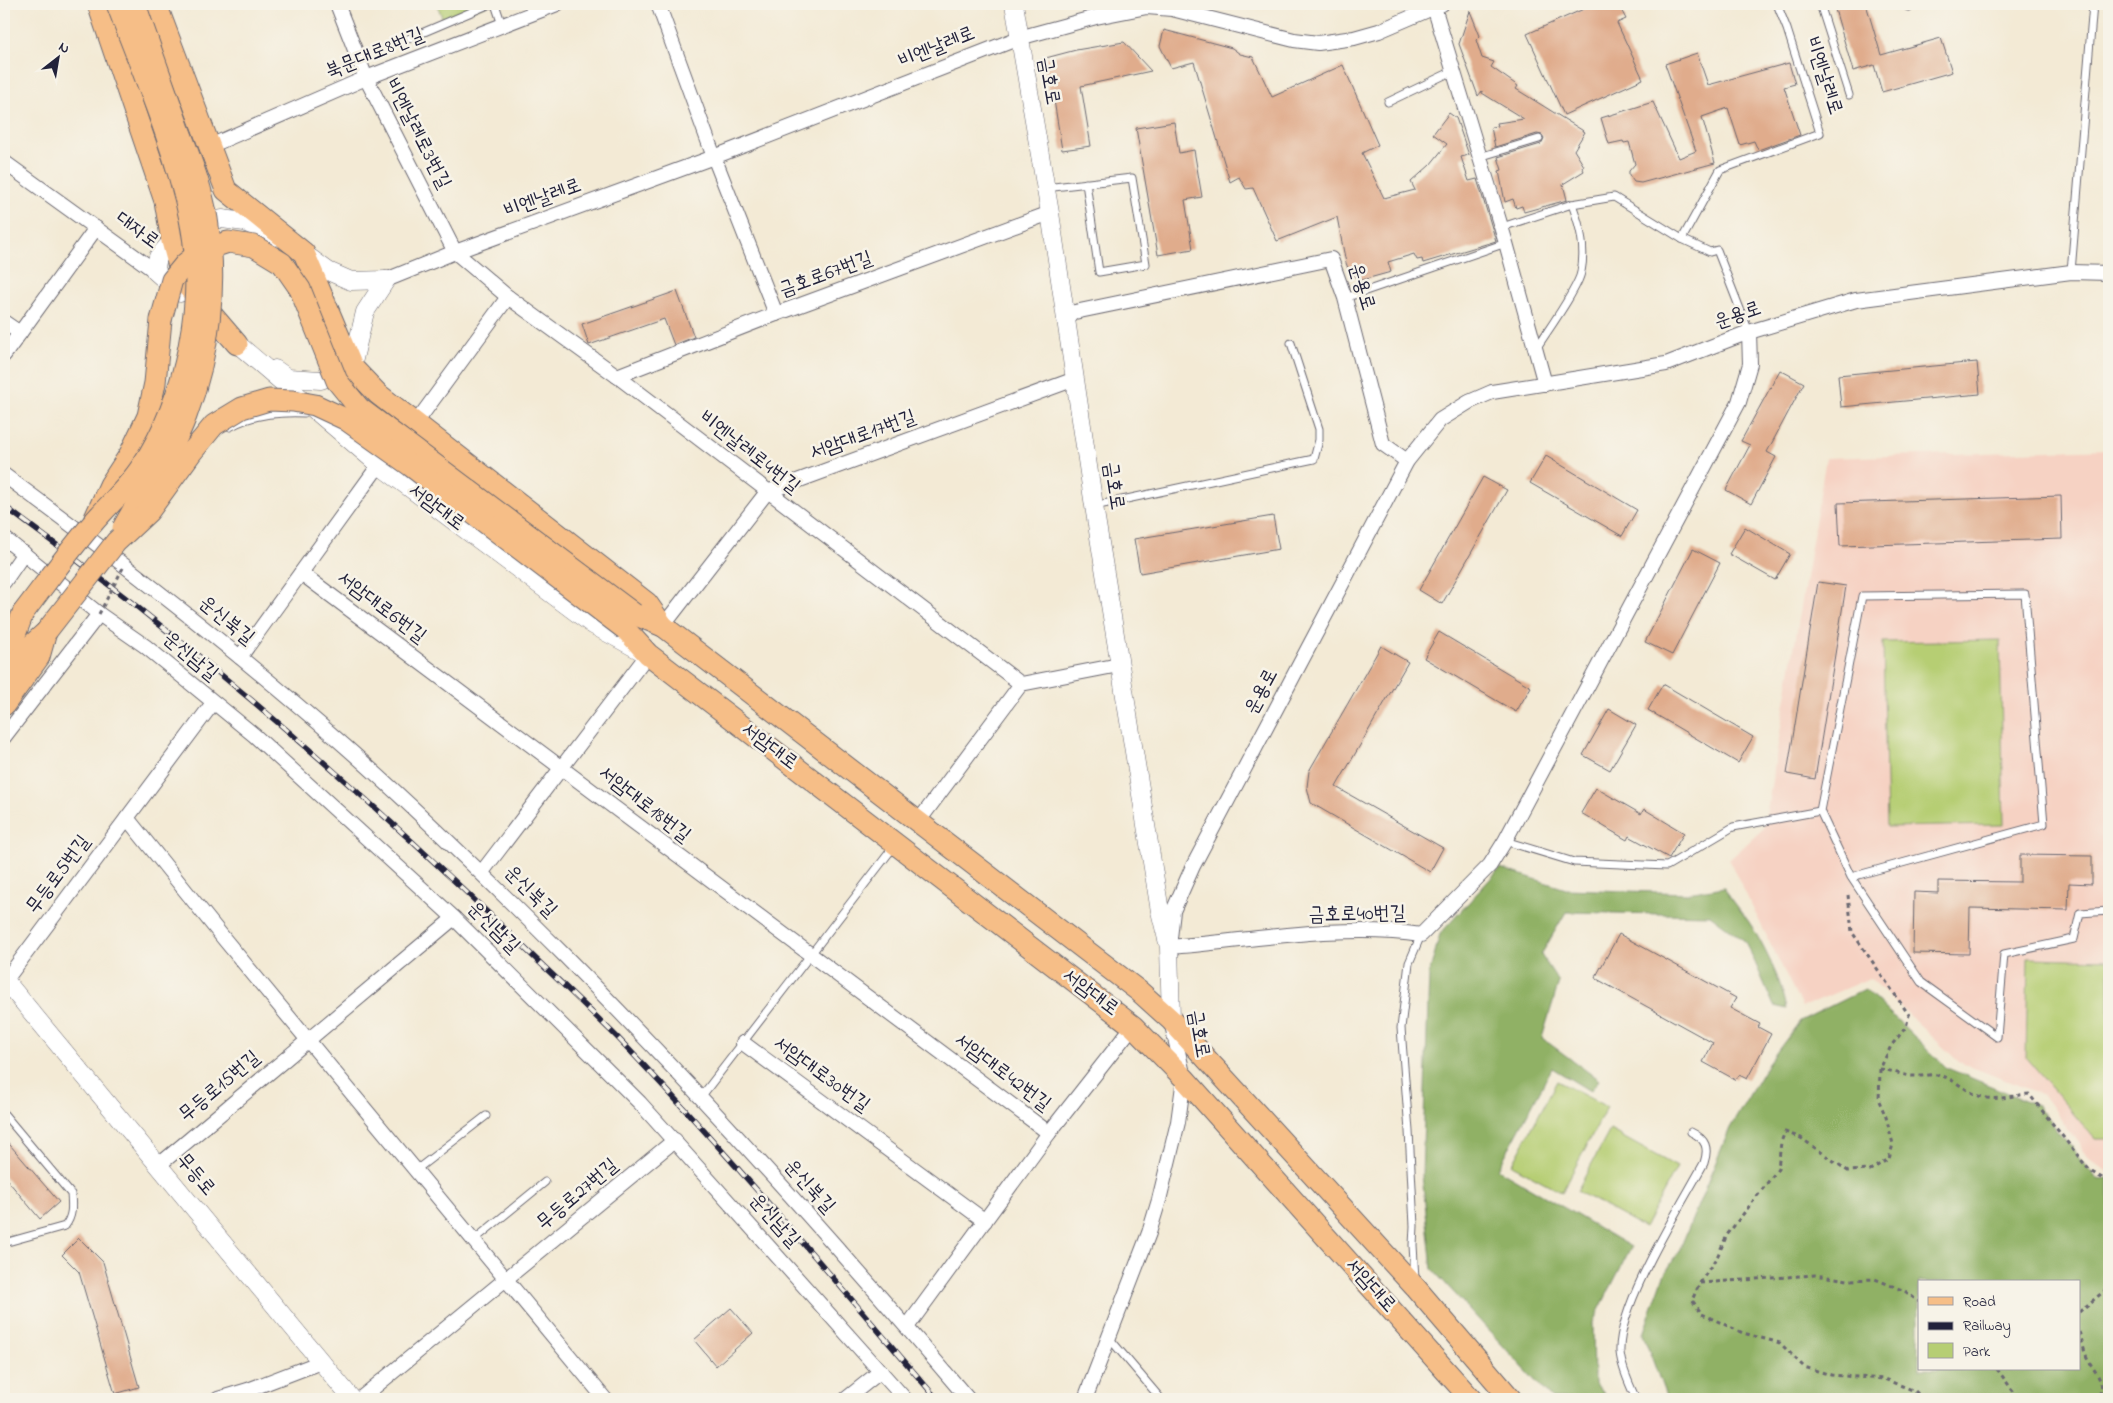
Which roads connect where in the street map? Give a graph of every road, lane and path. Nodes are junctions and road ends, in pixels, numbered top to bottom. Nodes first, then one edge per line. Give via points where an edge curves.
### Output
1 (98, 4) edge
2 (117, 4) edge
3 (134, 4) edge
4 (156, 4) edge
5 (337, 4) edge
6 (490, 4) edge
7 (495, 4) edge
8 (558, 4) edge
9 (658, 4) edge
10 (1014, 4) edge
11 (1786, 4) edge
12 (1820, 4) edge
13 (2093, 4) edge
14 (1777, 5) edge
15 (1438, 6) edge
16 (502, 25) junction
17 (1019, 38) junction
18 (403, 41) dead end
19 (1453, 71) junction
20 (366, 78) junction
21 (1849, 94) dead end
22 (1388, 102) dead end
23 (1539, 140) dead end
24 (210, 146) junction
25 (714, 158) junction
26 (1479, 158) junction
27 (4, 162) edge
28 (1086, 184) junction
29 (1045, 188) junction
30 (1572, 204) junction
31 (1050, 213) junction
32 (1502, 227) junction
33 (96, 228) junction
34 (1682, 239) junction
35 (172, 241) junction
36 (1506, 243) junction
37 (455, 252) junction
38 (304, 254) junction
39 (155, 271) junction
40 (2071, 272) junction
41 (2109, 273) edge
42 (386, 280) junction
43 (508, 297) junction
44 (1345, 298) junction
45 (776, 314) junction
46 (1065, 314) junction
47 (4, 322) edge
48 (1750, 332) junction
49 (20, 333) junction
50 (1291, 343) dead end
51 (237, 344) junction
52 (1535, 351) junction
53 (4, 355) edge
54 (352, 367) junction
55 (617, 376) junction
56 (1075, 379) junction
57 (1546, 384) junction
58 (318, 413) junction
59 (416, 424) junction
60 (222, 432) dead end
61 (1407, 460) junction
62 (379, 465) junction
63 (4, 475) edge
64 (767, 492) junction
65 (165, 503) dead end
66 (1094, 506) junction
67 (93, 523) junction
68 (4, 538) edge
69 (120, 552) junction
70 (24, 553) junction
71 (301, 573) junction
72 (4, 582) edge
73 (23, 613) junction
74 (99, 614) junction
75 (629, 622) junction
76 (4, 626) edge
77 (664, 626) junction
78 (46, 632) junction
79 (4, 653) edge
80 (648, 654) junction
81 (240, 657) junction
82 (1119, 665) junction
83 (437, 674) joint
84 (4, 680) edge
85 (1021, 684) junction
86 (213, 703) junction
87 (4, 706) edge
88 (4, 737) edge
89 (562, 767) junction
90 (1820, 811) junction
91 (127, 818) junction
92 (918, 822) junction
93 (1504, 841) junction
94 (896, 844) junction
95 (1847, 869) junction
96 (482, 872) junction
97 (1851, 877) junction
98 (2109, 911) edge
99 (454, 918) junction
100 (1421, 935) junction
101 (1169, 947) junction
102 (810, 956) junction
103 (4, 980) edge
104 (1172, 1020) junction
105 (1133, 1026) junction
106 (307, 1039) junction
107 (743, 1042) junction
108 (1880, 1069) junction
109 (1184, 1078) junction
110 (702, 1097) junction
111 (4, 1114) edge
112 (486, 1116) dead end
113 (1691, 1132) dead end
114 (1049, 1133) junction
115 (675, 1140) junction
116 (159, 1165) junction
117 (416, 1170) junction
118 (545, 1182) dead end
119 (2109, 1182) edge
120 (985, 1221) junction
121 (474, 1240) junction
122 (4, 1243) edge
123 (507, 1280) junction
124 (1700, 1283) junction
125 (1415, 1287) junction
126 (2109, 1287) edge
127 (1918, 1301) edge
128 (2080, 1311) edge
129 (907, 1327) junction
130 (2080, 1335) edge
131 (1110, 1339) junction
132 (321, 1362) junction
133 (1998, 1370) edge
134 (881, 1371) junction
135 (218, 1399) edge
136 (352, 1399) edge
137 (360, 1399) edge
138 (605, 1399) edge
139 (846, 1399) edge
140 (905, 1399) edge
141 (968, 1399) edge
142 (1086, 1399) edge
143 (1161, 1399) edge
144 (1471, 1399) edge
145 (1511, 1399) edge
146 (1636, 1399) edge
147 (1923, 1399) edge
148 (2019, 1399) edge
149 (2098, 1399) edge

1 - 35 main road via 165,202
2 - 67 main road, bridge via 179,172 191,220 196,286 184,364 174,401 157,442 125,490
3 - 69 main road, bridge via 194,171 207,217 212,256 206,342 197,385 168,456 136,502
4 - 24 main road
5 - 20 street, 비엔날레로3번길
6 - 18 lane
7 - 16 lane
8 - 16 street, 북문대로8번길
9 - 25 street
10 - 17 street, 금호로
11 - 14 lane
12 - 21 lane
13 - 40 lane
14 - 34 lane, 비엔날레로 via 1820,133 1720,170
15 - 17 street, 비엔날레로 via 1379,31 1318,43 1268,34 1189,12 1147,7
15 - 19 street
16 - 20 street, 북문대로8번길
17 - 25 street, 비엔날레로
17 - 29 street, 금호로
19 - 22 lane
19 - 26 street
20 - 24 street, 북문대로8번길
20 - 37 street, 비엔날레로3번길
23 - 26 lane
24 - 38 main road via 226,190
25 - 37 street, 비엔날레로
25 - 45 street
26 - 32 street
27 - 33 street, 대자로
28 - 28 lane via 1132,178 1146,264 1099,272
28 - 29 lane
29 - 31 street, 금호로
30 - 32 lane
30 - 34 lane via 1614,198
30 - 52 lane via 1583,245 1580,278
31 - 45 street, 금호로67번길
31 - 46 street, 금호로
32 - 36 street
33 - 39 street, 대자로
33 - 49 street
34 - 48 lane via 1710,252 1717,250
35 - 38 street via 194,224 222,219 245,222
35 - 39 street via 158,257
35 - 51 main road via 182,281
36 - 44 lane
36 - 52 street
37 - 42 street, 비엔날레로
37 - 43 street, 비엔날레로4번길
38 - 42 street via 351,281
38 - 54 main road
39 - 51 street, 대자로
40 - 41 street, 운용로
40 - 48 street, 운용로 via 1856,300
42 - 54 street via 365,312
43 - 55 street, 비엔날레로4번길
43 - 59 street
44 - 46 street, 운용로 via 1331,259
44 - 61 street, 운용로 via 1383,444
45 - 55 street, 금호로67번길
46 - 56 street, 금호로
47 - 49 street
48 - 57 street, 운용로 via 1666,364
48 - 93 street, 금호로40번길 via 1750,364 1738,402
49 - 53 street
50 - 66 lane via 1319,429 1314,459
51 - 54 street via 288,378 322,380
51 - 58 street, 서암대로
52 - 57 street
54 - 59 main road via 378,394
55 - 64 street, 비엔날레로4번길
56 - 64 street, 서암대로17번길
56 - 66 street, 금호로
57 - 61 street, 운용로 via 1492,392 1469,402 1440,420
58 - 60 lane via 268,414
58 - 62 street, 서암대로
59 - 77 main road via 647,603
61 - 101 street, 운용로 via 1193,866 1173,911
62 - 71 street
62 - 80 street, 서암대로 via 593,625
63 - 69 street, 운신북길
64 - 77 street
64 - 85 street, 비엔날레로4번길
65 - 69 lane
66 - 82 street, 금호로
67 - 73 main road, bridge
67 - 75 main road, bridge via 148,416 161,320 172,280 201,251 228,242 254,246 282,263 300,289 336,381 359,408
68 - 70 street, 운신남길
69 - 74 path, bridge
69 - 75 main road, bridge via 190,453 214,426 242,408 269,400 293,400 314,405 345,419
69 - 78 main road, bridge
69 - 81 street, 운신북길
70 - 72 street
70 - 74 street, 운신남길
71 - 81 street
71 - 83 street, 서암대로6번길
73 - 76 main road
73 - 79 main road via 13,640
74 - 86 street, 운신남길 via 146,646
74 - 88 street
75 - 77 main road, 서암대로
75 - 80 main road, 서암대로
77 - 92 main road, 서암대로
78 - 84 main road via 26,650
78 - 87 main road via 40,657
80 - 89 street
80 - 94 main road, 서암대로
81 - 96 street, 운신북길
82 - 85 street
82 - 101 street, 금호로 via 1160,911
83 - 89 street, 서암대로18번길
85 - 92 street
86 - 91 street, 무등로5번길
86 - 99 street, 운신남길 via 261,742
89 - 96 street
89 - 102 street, 서암대로18번길
90 - 93 lane via 1733,827 1667,866 1574,862
90 - 95 lane
90 - 97 lane via 1862,596 2025,594 2044,824
91 - 103 street, 무등로5번길
91 - 106 street
92 - 104 main road, 서암대로
93 - 100 street, 금호로40번길 via 1490,865
94 - 102 lane, 서암대로30번길
94 - 105 main road, 서암대로
95 - 97 lane
95 - 108 path via 1852,932 1909,1015 1906,1027 1891,1046
96 - 110 street, 운신북길
97 - 98 lane via 1921,982 1997,1037 2004,954 2074,939 2080,913
99 - 106 street, 무등로15번길
99 - 115 street, 운신남길
100 - 101 street, 금호로40번길 via 1329,932
100 - 125 lane via 1409,963 1401,1028
101 - 104 street, 금호로
102 - 107 lane, 서암대로30번길
102 - 114 street, 서암대로42번길
103 - 116 street, 무등로
104 - 109 street, 금호로
104 - 125 main road, 서암대로
105 - 109 main road, 서암대로
105 - 114 street, 서암대로42번길
106 - 116 street, 무등로15번길
106 - 117 street
107 - 110 lane, 서암대로30번길
107 - 120 street, 서암대로30번길
108 - 119 path via 1913,1077 1934,1074 1985,1098 2002,1099 2029,1094 2090,1171
108 - 124 path via 1879,1101 1893,1144 1889,1159 1870,1170 1848,1171 1801,1138 1785,1132 1780,1142 1778,1169 1727,1235
109 - 131 street, 금호로 via 1178,1122 1160,1200
109 - 144 main road, 서암대로
110 - 129 street, 운신북길
111 - 122 lane via 71,1194 72,1209 65,1226
112 - 117 lane
113 - 146 lane via 1706,1145 1704,1164 1653,1258 1624,1323 1620,1353
114 - 120 street, 서암대로42번길
115 - 123 street, 무등로27번길
115 - 134 street, 운신남길
116 - 132 street, 무등로
117 - 121 street
118 - 121 lane
120 - 129 street, 서암대로42번길
121 - 123 street
123 - 137 street, 무등로27번길
123 - 138 street
124 - 127 path via 1815,1275 1848,1280 1875,1279 1906,1291
124 - 147 path via 1692,1300 1702,1314 1743,1333 1780,1343 1804,1367 1831,1376 1884,1379 1915,1391
125 - 145 main road, 서암대로
126 - 128 path
129 - 141 street, 운신북길
130 - 149 path via 2086,1356 2101,1379
131 - 142 street, 금호로
131 - 143 lane
132 - 135 street
132 - 136 street, 무등로
133 - 148 path
134 - 139 street
134 - 140 street, 운신남길

